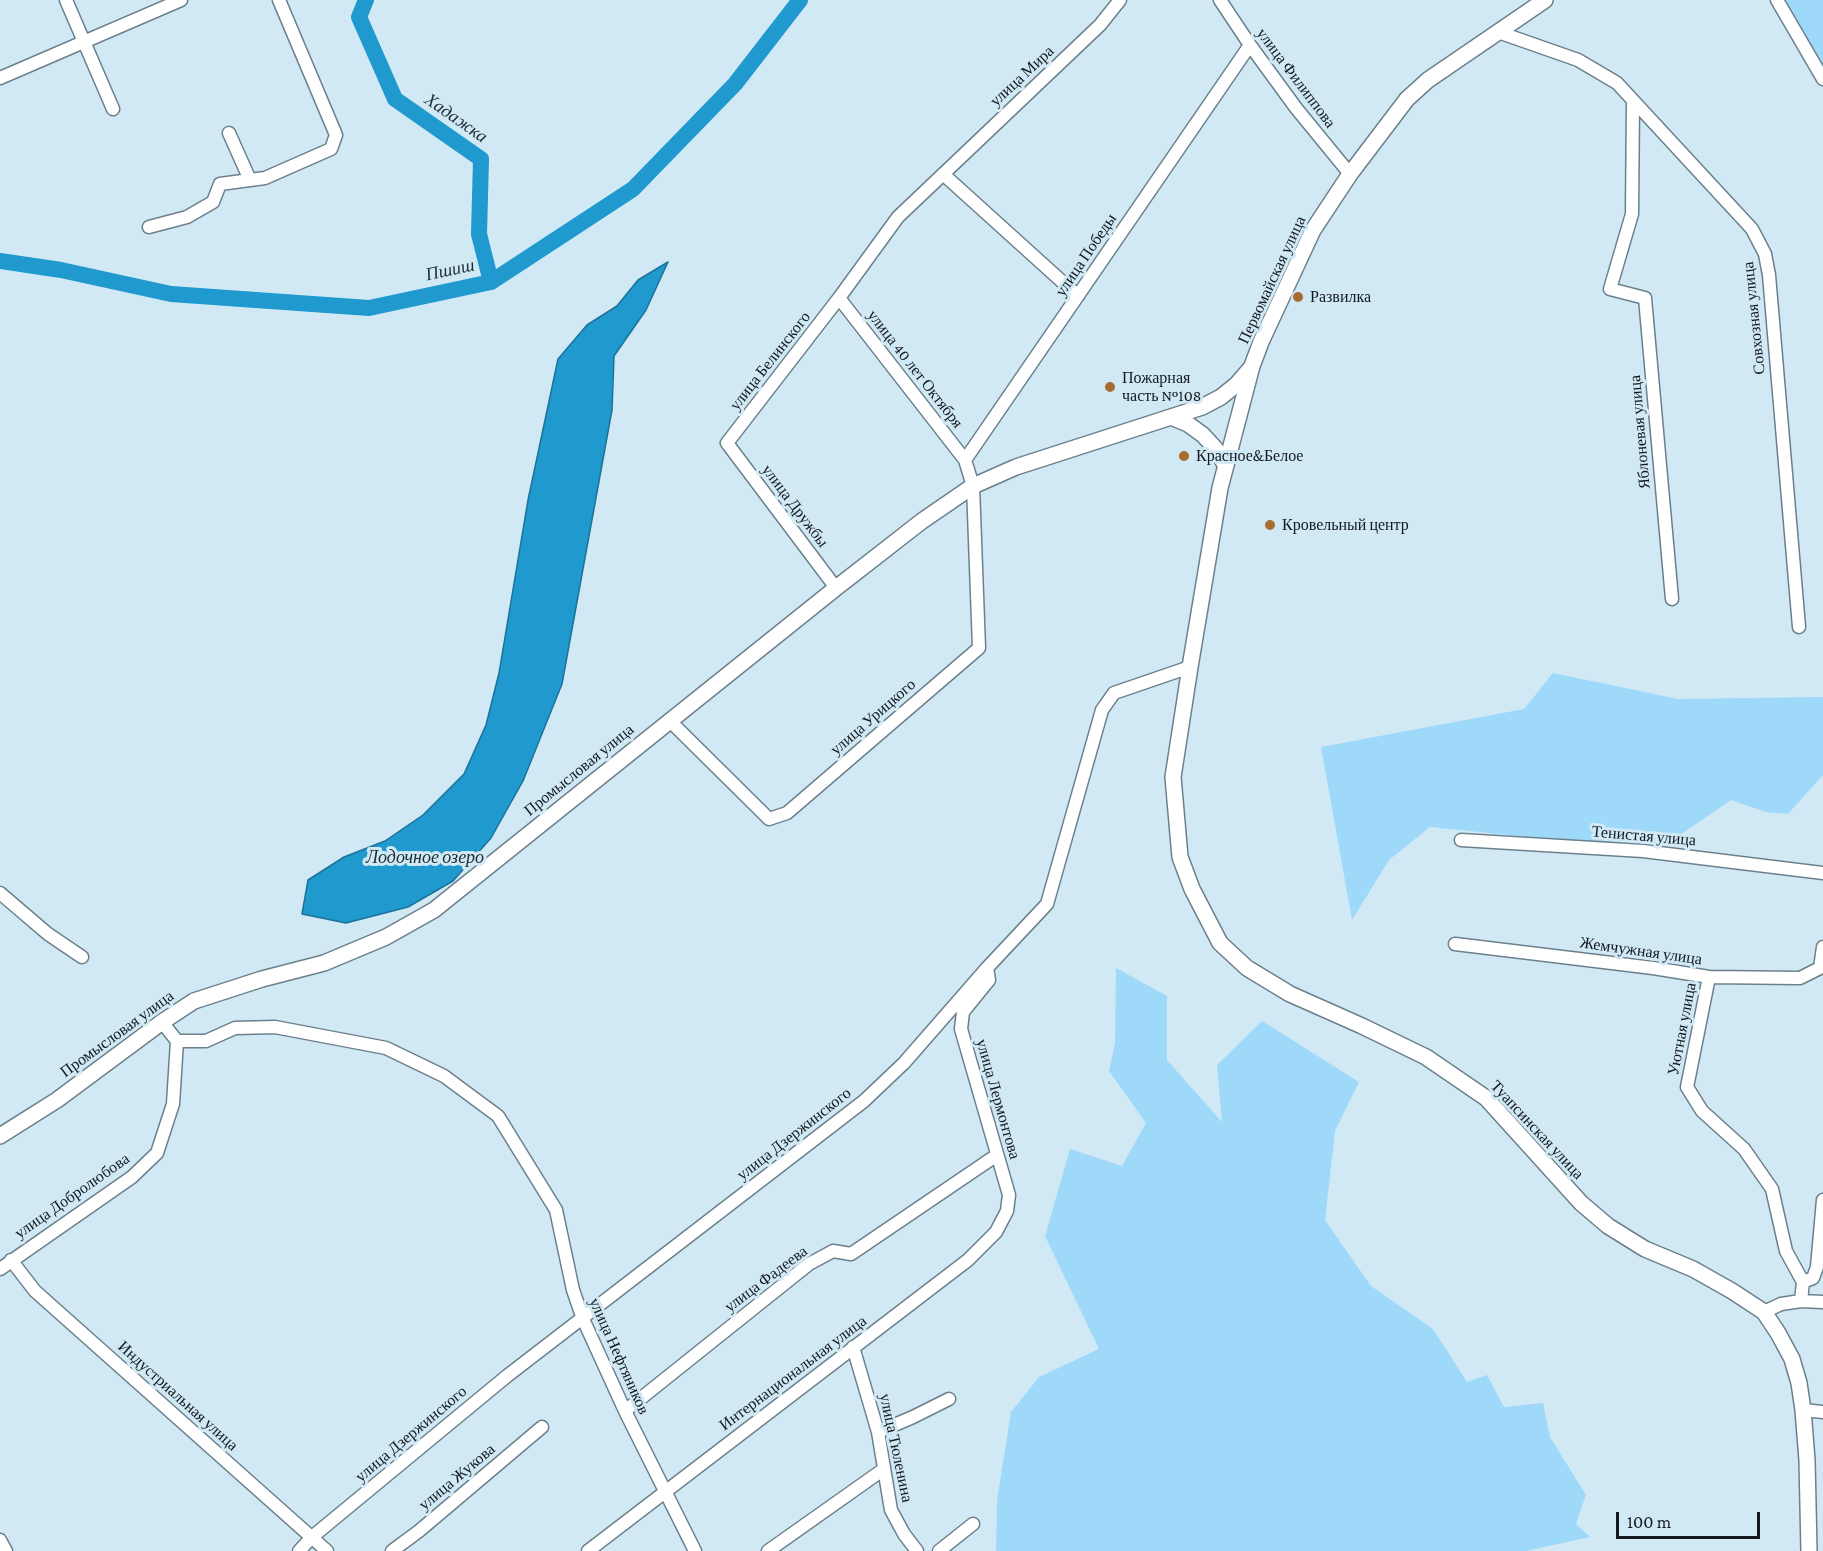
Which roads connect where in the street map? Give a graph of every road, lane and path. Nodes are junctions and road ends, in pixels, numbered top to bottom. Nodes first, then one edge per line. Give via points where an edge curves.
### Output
1 (66, 0) edge
2 (182, 0) edge
3 (279, 0) edge
4 (1120, 0) edge
5 (1220, 0) edge
6 (1545, 0) edge
7 (1777, 0) edge
8 (1498, 32) junction
9 (83, 41) junction
10 (1250, 45) junction
11 (0, 78) edge
12 (1823, 79) edge
13 (1633, 102) junction
14 (113, 109) dead end
15 (229, 133) dead end
16 (943, 174) junction
17 (1350, 174) junction
18 (250, 180) junction
19 (149, 227) dead end
20 (1078, 296) junction
21 (839, 298) junction
22 (1252, 366) junction
23 (1171, 417) junction
24 (727, 443) joint
25 (965, 460) junction
26 (1226, 466) junction
27 (973, 486) junction
28 (836, 588) junction
29 (1672, 599) dead end
30 (1799, 627) dead end
31 (1190, 667) junction
32 (669, 720) junction
33 (1461, 840) dead end
34 (1823, 873) edge
35 (0, 893) edge
36 (1455, 944) dead end
37 (1823, 947) edge
38 (82, 957) dead end
39 (987, 968) junction
40 (1709, 977) junction
41 (162, 1022) junction
42 (177, 1041) junction
43 (0, 1136) edge
44 (997, 1155) junction
45 (1823, 1200) edge
46 (1007, 1211) joint
47 (11, 1260) junction
48 (0, 1269) edge
49 (1803, 1282) junction
50 (1801, 1301) junction
51 (1823, 1302) edge
52 (1764, 1312) junction
53 (583, 1319) junction
54 (853, 1347) junction
55 (949, 1399) dead end
56 (1803, 1410) junction
57 (625, 1411) junction
58 (1823, 1412) edge
59 (542, 1427) dead end
60 (878, 1432) junction
61 (884, 1469) junction
62 (665, 1491) junction
63 (973, 1524) dead end
64 (312, 1538) junction
65 (0, 1540) edge
66 (6, 1551) edge
67 (299, 1551) edge
68 (327, 1551) edge
69 (392, 1551) edge
70 (588, 1551) edge
71 (694, 1551) edge
72 (768, 1551) edge
73 (917, 1551) edge
74 (939, 1551) edge
75 (1809, 1551) edge

1 - 9 street
2 - 9 street
3 - 18 street via 336,135 331,149 265,178
4 - 16 street, улица Мира via 1100,25
5 - 10 street, улица Филиппова
6 - 8 main road, Первомайская улица
7 - 12 street
8 - 13 street, Совхозная улица via 1578,60 1617,83
8 - 17 main road, Первомайская улица via 1407,99
9 - 11 street
9 - 14 street
10 - 17 street, улица Филиппова
10 - 20 street, улица Победы
13 - 29 street, Яблоневая улица via 1632,214 1610,290 1645,298
13 - 30 street, Совхозная улица via 1752,229 1765,254
15 - 18 street
16 - 20 street
16 - 21 street, улица Мира via 898,217
17 - 22 main road, Первомайская улица via 1313,230
18 - 19 street via 220,184 213,202 187,217
20 - 25 street, улица Победы
21 - 24 street, улица Белинского
21 - 25 street, улица 40 лет Октября
22 - 23 main road, Промысловая улица via 1221,398
22 - 26 main road, Первомайская улица
23 - 26 main road via 1203,435
23 - 27 main road, Промысловая улица via 1016,466
24 - 28 street, улица Дружбы
25 - 27 street
26 - 31 main road, Первомайская улица
27 - 28 main road, Промысловая улица via 922,520
27 - 32 street, улица Урицкого via 979,648 787,813 770,819
28 - 32 main road, Промысловая улица
31 - 39 street, улица Дзержинского via 1114,693 1102,710 1047,904
31 - 52 main road, Туапсинская улица via 1173,777 1180,857 1220,943 1246,968 1290,994 1434,1063 1486,1098 1581,1203 1608,1226 1645,1249 1693,1269
32 - 41 main road, Промысловая улица via 434,910 387,937 324,963 194,1001
33 - 34 street, Тенистая улица via 1643,851
35 - 38 street
36 - 40 street, Жемчужная улица
37 - 40 street, Жемчужная улица via 1820,968 1800,978
39 - 44 street, улица Лермонтова via 989,980 963,1012 961,1029
39 - 53 street, улица Дзержинского via 904,1063 864,1101
40 - 49 street, Уютная улица via 1687,1087 1702,1111 1744,1149 1772,1189 1786,1251
41 - 42 street
41 - 43 main road, Промысловая улица via 57,1100
42 - 47 street, улица Добролюбова via 173,1104 157,1154 132,1176
42 - 53 street, улица Нефтяников via 206,1041 235,1028 275,1028 386,1048 444,1076 498,1116 555,1210
44 - 46 street, улица Лермонтова via 1009,1195
44 - 57 street, улица Фадеева via 851,1254 833,1251 809,1264
45 - 49 street via 1817,1267 1813,1278
46 - 54 street, Интернациональная улица via 996,1232 968,1260
47 - 48 street, улица Добролюбова
47 - 64 street, Индустриальная улица via 35,1291
49 - 50 street
50 - 51 street
50 - 52 street
52 - 56 main road, Туапсинская улица via 1792,1359
53 - 57 street, улица Нефтяников
53 - 64 street, улица Дзержинского via 507,1376
54 - 60 street, улица Тюленина
54 - 62 street, Интернациональная улица
55 - 60 street
56 - 58 street
56 - 75 main road, Туапсинская улица
57 - 62 street, улица Нефтяников
59 - 69 street, улица Жукова
60 - 61 street, улица Тюленина
61 - 72 street
61 - 73 street, улица Тюленина via 891,1510
62 - 70 street, Интернациональная улица
62 - 71 street, улица Нефтяников
63 - 74 street
64 - 67 street, улица Дзержинского
64 - 68 street, Индустриальная улица
65 - 66 street

